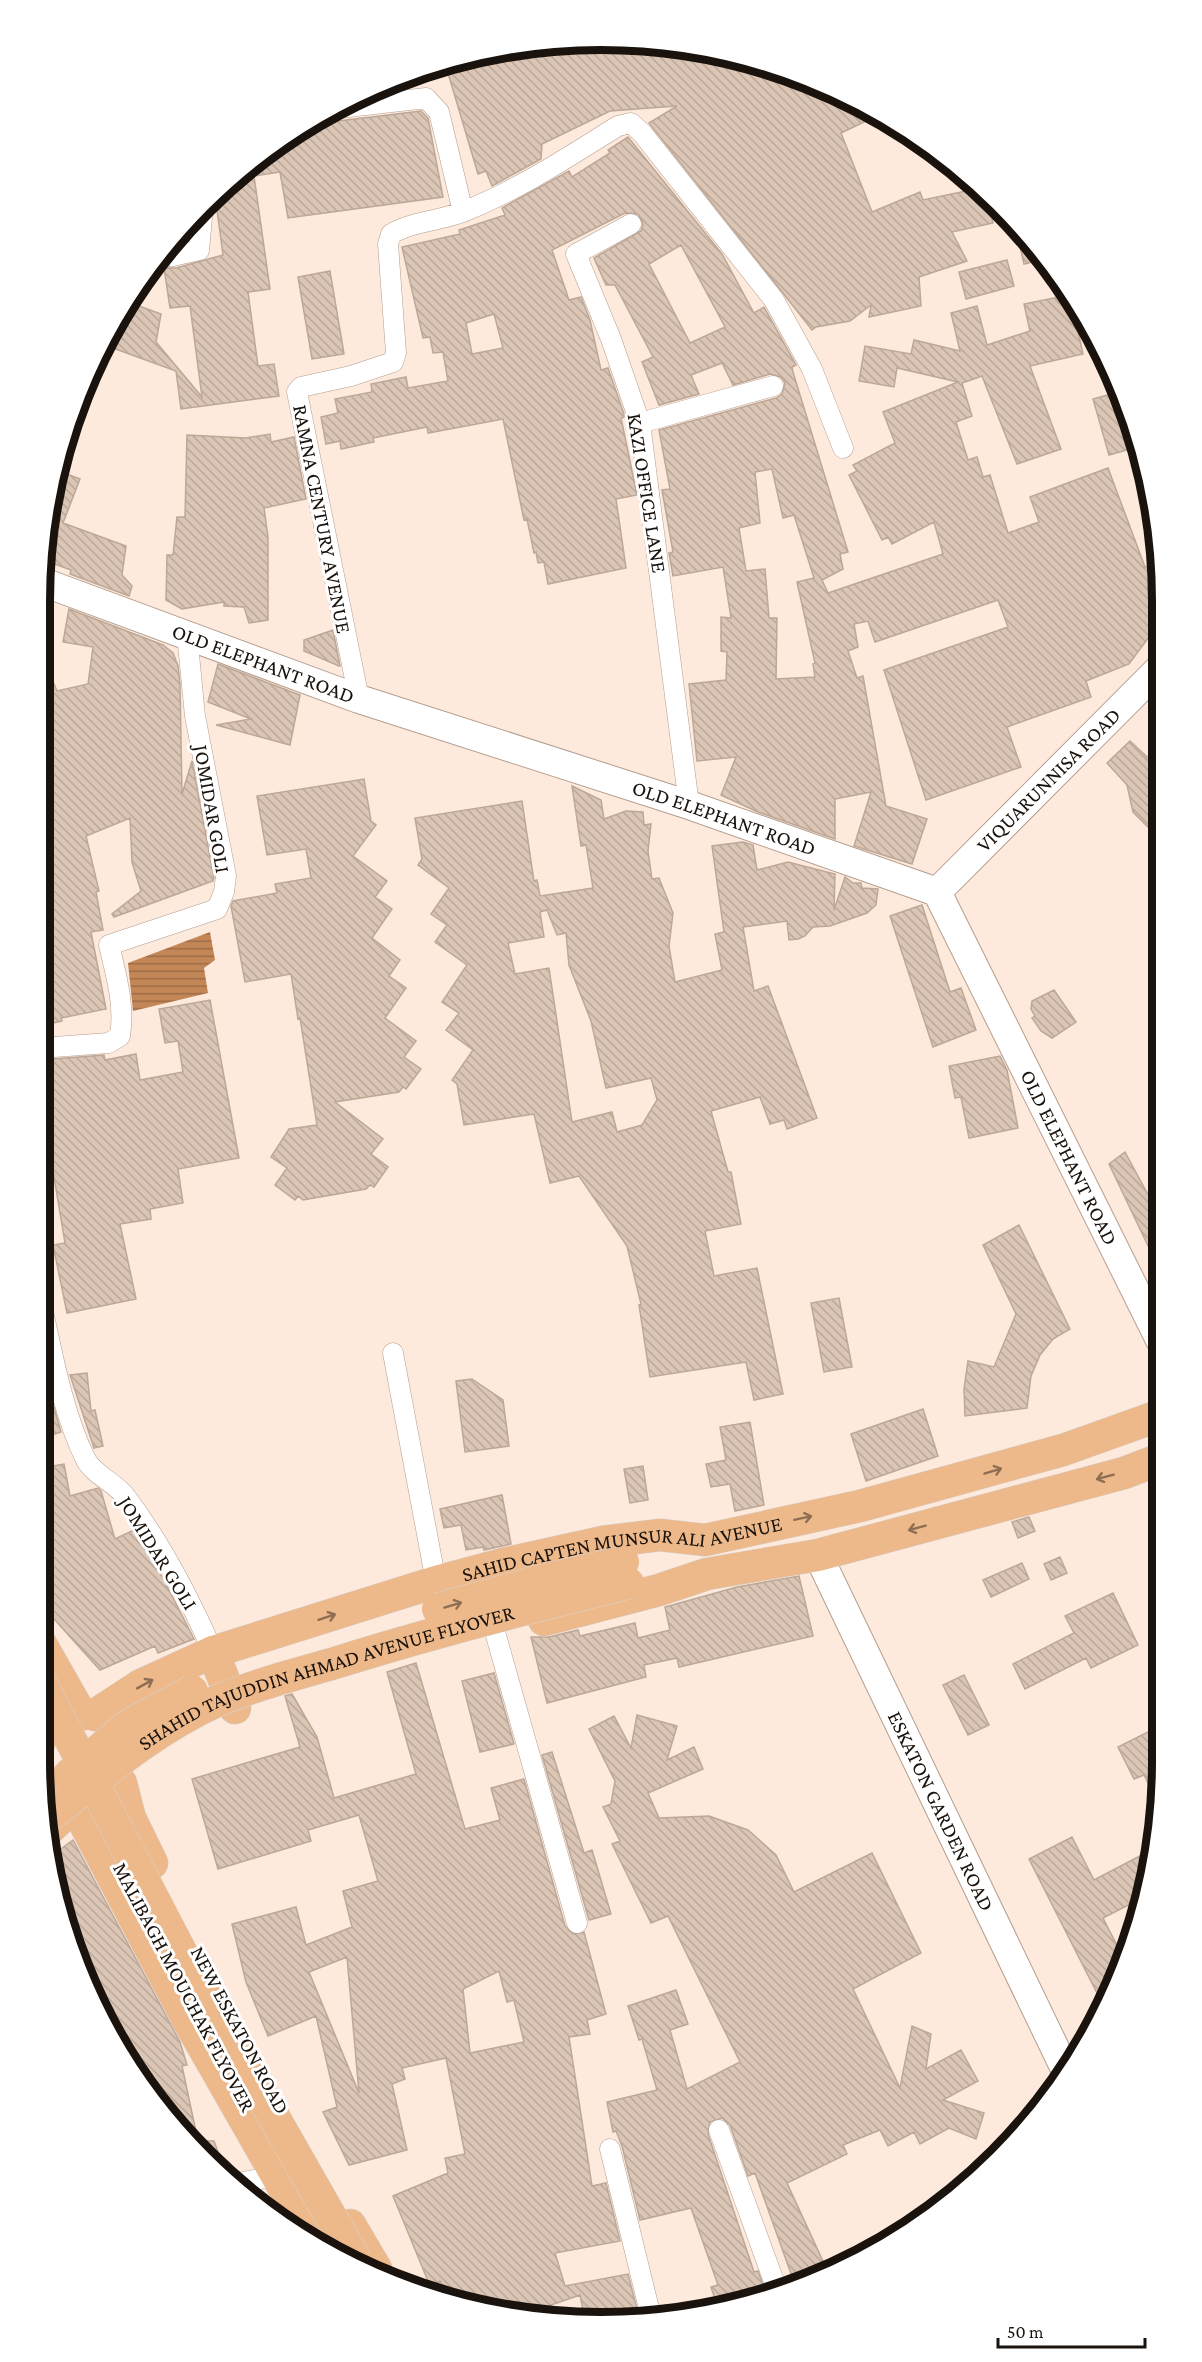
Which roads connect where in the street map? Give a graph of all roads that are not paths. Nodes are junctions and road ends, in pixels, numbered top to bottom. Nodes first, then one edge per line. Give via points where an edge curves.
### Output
1 (357, 106) edge
2 (464, 212) junction
3 (202, 221) edge
4 (632, 224) dead end
5 (170, 256) edge
6 (773, 386) dead end
7 (640, 423) junction
8 (843, 447) dead end
9 (50, 585) edge
10 (187, 634) junction
11 (1152, 676) edge
12 (358, 699) junction
13 (689, 805) junction
14 (938, 892) junction
15 (50, 1047) edge
16 (1152, 1322) edge
17 (50, 1338) edge
18 (393, 1353) dead end
19 (1152, 1418) edge
20 (1152, 1462) edge
21 (705, 1540) junction
22 (818, 1555) junction
23 (626, 1573) junction
24 (707, 1574) junction
25 (436, 1582) junction
26 (495, 1632) junction
27 (213, 1652) junction
28 (50, 1657) edge
29 (50, 1700) edge
30 (235, 1708) junction
31 (88, 1714) junction
32 (50, 1727) edge
33 (50, 1740) edge
34 (124, 1777) junction
35 (51, 1791) edge
36 (51, 1793) edge
37 (61, 1811) edge
38 (54, 1829) edge
39 (91, 1836) junction
40 (577, 1923) dead end
41 (1062, 2063) edge
42 (719, 2130) dead end
43 (610, 2149) dead end
44 (277, 2176) junction
45 (244, 2182) edge
46 (306, 2227) edge
47 (326, 2240) edge
48 (366, 2260) edge
49 (366, 2260) edge
50 (775, 2284) edge
51 (649, 2310) edge

1 - 2 street via 426,98 433,103 439,112
2 - 8 street, RAMNA CENTURY AVENUE via 530,181 618,126 631,123 774,300 812,369
2 - 12 street, RAMNA CENTURY AVENUE via 391,234 388,244 396,353 393,362 301,387 297,392
3 - 5 street via 199,250
4 - 7 street, KAZI OFFICE LANE via 576,254
6 - 7 street
7 - 13 street, KAZI OFFICE LANE
9 - 10 street, OLD ELEPHANT ROAD
10 - 12 street, OLD ELEPHANT ROAD
10 - 15 street, JOMIDAR GOLI via 195,716 226,876 224,892 217,909 109,945 120,990 120,1036 109,1043
11 - 14 street, VIQUARUNNISA ROAD
12 - 13 street, OLD ELEPHANT ROAD
13 - 14 street, OLD ELEPHANT ROAD
14 - 16 street, OLD ELEPHANT ROAD
17 - 27 street, JOMIDAR GOLI via 67,1408 87,1462 124,1494 156,1541 191,1602
18 - 25 street
21 -> 19 main road, SAHID CAPTEN MUNSUR ALI AVENUE via 861,1506 981,1474
20 -> 22 main road, SAHID CAPTEN MUNSUR ALI AVENUE
21 - 23 main road
21 - 25 main road, SAHID CAPTEN MUNSUR ALI AVENUE via 660,1536 602,1542
22 - 24 main road, SAHID CAPTEN MUNSUR ALI AVENUE
22 - 41 street, ESKATON GARDEN ROAD
23 - 24 main road
35 -> 23 main road, bridge via 129,1725 210,1682 457,1603
23 - 37 main road, SHAHID TAJUDDIN AHMAD AVENUE FLYOVER, bridge via 217,1701 147,1741
24 - 26 main road, SAHID CAPTEN MUNSUR ALI AVENUE
27 -> 25 main road, SAHID CAPTEN MUNSUR ALI AVENUE
26 - 30 main road, SAHID CAPTEN MUNSUR ALI AVENUE via 360,1667
26 - 40 street
27 - 30 main road
31 -> 27 main road, SAHID CAPTEN MUNSUR ALI AVENUE
28 - 31 main road
29 - 48 main road, bridge via 193,1975
30 - 34 main road, SAHID CAPTEN MUNSUR ALI AVENUE via 163,1742
31 - 32 main road, SAHID CAPTEN MUNSUR ALI AVENUE via 60,1719
31 - 34 main road, NEW ESKATON ROAD via 108,1721 121,1737 127,1756
33 - 47 main road, MALIBAGH MOUCHAK FLYOVER, bridge via 186,1999
34 - 37 main road, SAHID CAPTEN MUNSUR ALI AVENUE via 102,1801
34 - 49 main road, NEW ESKATON ROAD via 135,1831 242,2039
36 - 37 main road
37 - 39 main road, NEW ESKATON ROAD
38 - 39 main road via 83,1828
39 - 44 main road, NEW ESKATON ROAD via 189,2022
42 - 50 street
43 - 51 street
44 - 45 street
44 - 46 main road, NEW ESKATON ROAD

